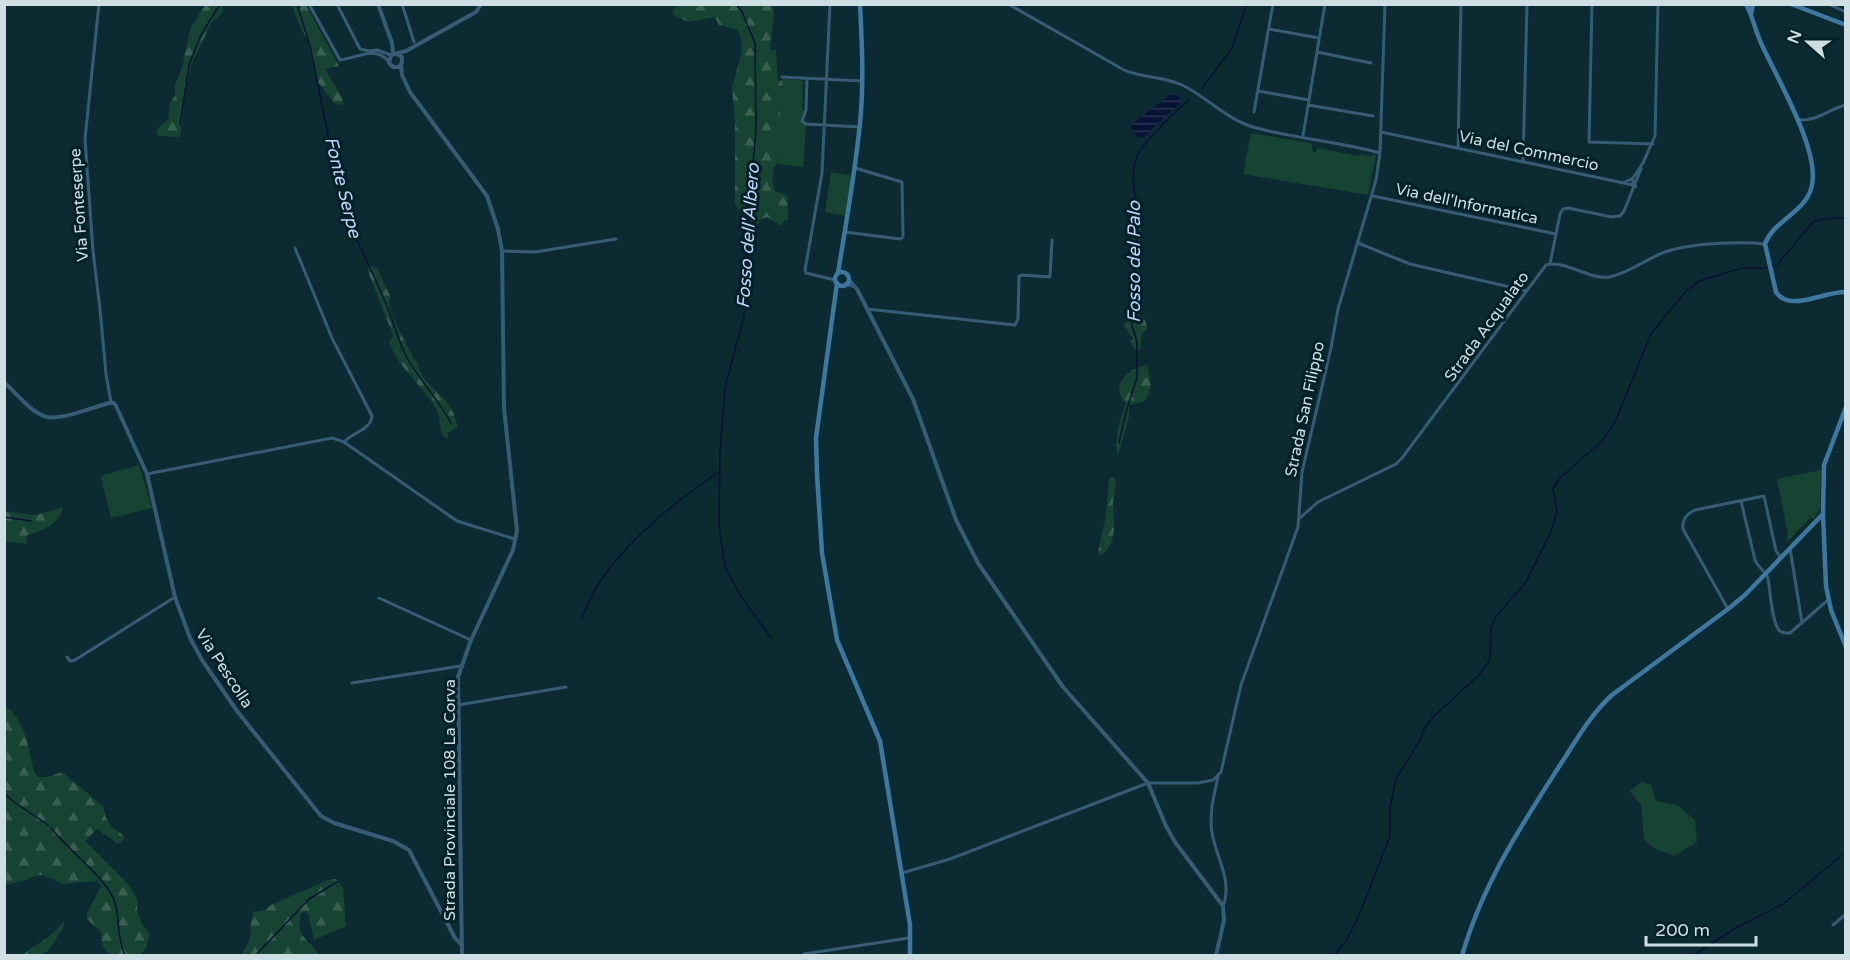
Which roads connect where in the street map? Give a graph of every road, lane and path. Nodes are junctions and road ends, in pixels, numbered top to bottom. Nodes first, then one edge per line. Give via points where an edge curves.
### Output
1 (99, 4) edge
2 (309, 4) edge
3 (337, 4) edge
4 (378, 4) edge
5 (402, 4) edge
6 (481, 4) edge
7 (830, 4) edge
8 (860, 4) edge
9 (1008, 4) edge
10 (1273, 4) edge
11 (1325, 4) edge
12 (1385, 4) edge
13 (1461, 4) edge
14 (1527, 4) edge
15 (1592, 4) edge
16 (1639, 4) edge
17 (1701, 4) edge
18 (1746, 4) edge
19 (1753, 4) edge
20 (1791, 4) edge
21 (1827, 4) edge
22 (1658, 5) edge
23 (1693, 5) edge
24 (1845, 12) edge
25 (1751, 14) junction
26 (1845, 26) edge
27 (1269, 29) junction
28 (1320, 38) junction
29 (414, 42) dead end
30 (360, 49) junction
31 (406, 51) junction
32 (1317, 52) junction
33 (394, 54) junction
34 (357, 57) junction
35 (402, 57) junction
36 (388, 61) junction
37 (1371, 63) dead end
38 (398, 66) junction
39 (782, 77) dead end
40 (807, 79) junction
41 (827, 80) junction
42 (861, 81) junction
43 (1258, 92) junction
44 (1309, 100) junction
45 (1308, 105) junction
46 (1845, 105) edge
47 (1254, 112) dead end
48 (1373, 116) dead end
49 (1804, 123) junction
50 (825, 124) junction
51 (860, 128) junction
52 (1381, 132) junction
53 (1303, 136) junction
54 (1653, 144) junction
55 (1458, 148) junction
56 (1380, 153) junction
57 (1523, 162) junction
58 (1643, 163) junction
59 (855, 168) junction
60 (1633, 178) junction
61 (1624, 183) junction
62 (1634, 185) junction
63 (1372, 195) junction
64 (845, 232) junction
65 (1556, 234) junction
66 (616, 239) dead end
67 (1052, 240) dead end
68 (1358, 243) junction
69 (1765, 244) junction
70 (295, 248) dead end
71 (502, 251) junction
72 (842, 257) junction
73 (1550, 264) junction
74 (840, 280) junction
75 (1527, 291) junction
76 (1845, 291) edge
77 (867, 309) junction
78 (4, 382) edge
79 (111, 402) junction
80 (1845, 407) edge
81 (344, 442) junction
82 (147, 474) junction
83 (1742, 501) junction
84 (1822, 514) junction
85 (1300, 518) junction
86 (1815, 522) junction
87 (1823, 524) junction
88 (1809, 529) junction
89 (516, 539) junction
90 (1790, 548) junction
91 (1781, 558) junction
92 (1766, 573) junction
93 (175, 597) junction
94 (379, 598) dead end
95 (1828, 600) junction
96 (1728, 609) junction
97 (1802, 623) junction
98 (471, 640) junction
99 (1845, 647) edge
100 (67, 657) dead end
101 (460, 666) junction
102 (352, 683) dead end
103 (566, 687) dead end
104 (458, 705) junction
105 (1218, 777) junction
106 (1148, 783) junction
107 (902, 873) junction
108 (1223, 906) junction
109 (1845, 914) edge
110 (1833, 926) dead end
111 (911, 937) junction
112 (462, 945) junction
113 (804, 954) edge
114 (462, 956) edge
115 (910, 956) edge
116 (1215, 956) edge
117 (1462, 956) edge

1 - 79 street, Via Fonteserpe via 85,139 93,251
2 - 34 street via 337,57
3 - 30 street
4 - 33 street
5 - 29 street
6 - 31 street via 476,12
7 - 41 street
8 - 42 main road
9 - 53 street via 1124,70 1181,84 1235,120
10 - 27 street
11 - 28 street
12 - 52 street, Strada San Filippo
13 - 55 street
14 - 57 street
15 - 54 street via 1589,142
16 - 22 street
17 - 23 street
18 - 25 main road
19 - 25 main road
20 - 26 main road
21 - 24 street
22 - 23 street
22 - 54 street
25 - 49 main road via 1795,116
27 - 28 street
27 - 43 street
28 - 32 street
30 - 33 street
30 - 34 street
31 - 33 street
31 - 35 street
32 - 37 street
32 - 44 street
33 - 35 street
33 - 36 street
34 - 36 street via 378,53
35 - 38 street
36 - 38 street via 391,67
38 - 71 street, Strada Provinciale 108 La Corva via 410,92 487,196
39 - 40 street
40 - 41 street
40 - 50 street via 802,121
41 - 42 street
41 - 50 street
42 - 51 main road
43 - 44 street
43 - 47 street
44 - 45 street
45 - 48 street
45 - 53 street
46 - 49 street
49 - 69 main road via 1803,134 1813,165 1812,188 1803,206 1774,228
50 - 51 street
50 - 74 street via 822,173 805,270 808,274
51 - 59 main road
52 - 55 street, Via del Commercio
52 - 56 street, Strada San Filippo
53 - 56 street
54 - 58 street
55 - 57 street, Via del Commercio
56 - 63 street, Strada San Filippo
57 - 61 street, Via del Commercio
58 - 60 street
58 - 62 street, Via dell'Informatica
59 - 64 main road
59 - 64 street via 903,183 903,237
60 - 61 street
60 - 62 street
61 - 62 street, Via del Commercio
62 - 65 street, Via dell'Informatica via 1620,216 1566,208 1560,214
63 - 65 street, Via dell'Informatica
63 - 68 street, Strada San Filippo
64 - 72 main road
65 - 73 street, Via dell'Informatica
66 - 71 street via 535,252
67 - 77 street via 1050,277 1018,276 1015,325
68 - 75 street via 1410,264
68 - 85 street, Strada San Filippo via 1338,309 1302,472
69 - 73 street, Strada Acqualato via 1675,249 1607,277
69 - 76 main road via 1780,298 1795,302
70 - 81 street via 332,338 372,416 367,428
71 - 89 street, Strada Provinciale 108 La Corva via 504,408 517,515
72 - 74 main road
72 - 74 main road via 846,273
73 - 75 street, Strada Acqualato
74 - 77 street via 857,289
74 - 107 main road via 816,450 823,561 837,639 880,741
75 - 85 street, Strada Acqualato via 1399,461 1318,502
77 - 106 street via 913,399 956,520 978,563 1063,687
78 - 79 street via 48,418
79 - 82 street, Via Pescolla
80 - 84 main road via 1824,465
81 - 82 street via 332,438
81 - 89 street via 457,521
82 - 93 street, Via Pescolla
83 - 91 street via 1764,496
83 - 92 street via 1755,560
83 - 96 street via 1692,512 1683,521 1685,534
84 - 86 main road
84 - 87 main road
85 - 105 street, Strada San Filippo via 1241,685
86 - 87 main road
86 - 88 main road
87 - 88 main road
87 - 95 main road
88 - 90 main road
89 - 98 street, Strada Provinciale 108 La Corva
90 - 91 main road
90 - 97 street
91 - 92 main road
92 - 96 main road
92 - 97 street via 1778,630 1790,633
93 - 100 street via 75,660
93 - 112 street, Via Pescolla via 202,660 316,812 409,850 454,938
94 - 98 street
95 - 97 street
95 - 99 main road
96 - 117 main road via 1612,695 1588,722 1506,850 1470,927
98 - 101 street, Strada Provinciale 108 La Corva
101 - 102 street
101 - 104 street, Strada Provinciale 108 La Corva
103 - 104 street
104 - 112 street, Strada Provinciale 108 La Corva
105 - 106 street via 1198,783
105 - 108 street, Strada San Filippo via 1211,829 1227,888
106 - 107 street via 950,859
106 - 108 street via 1175,842
107 - 111 main road
108 - 116 street via 1224,920
109 - 110 street
111 - 113 street
111 - 115 main road
112 - 114 street, Strada Provinciale 108 La Corva

